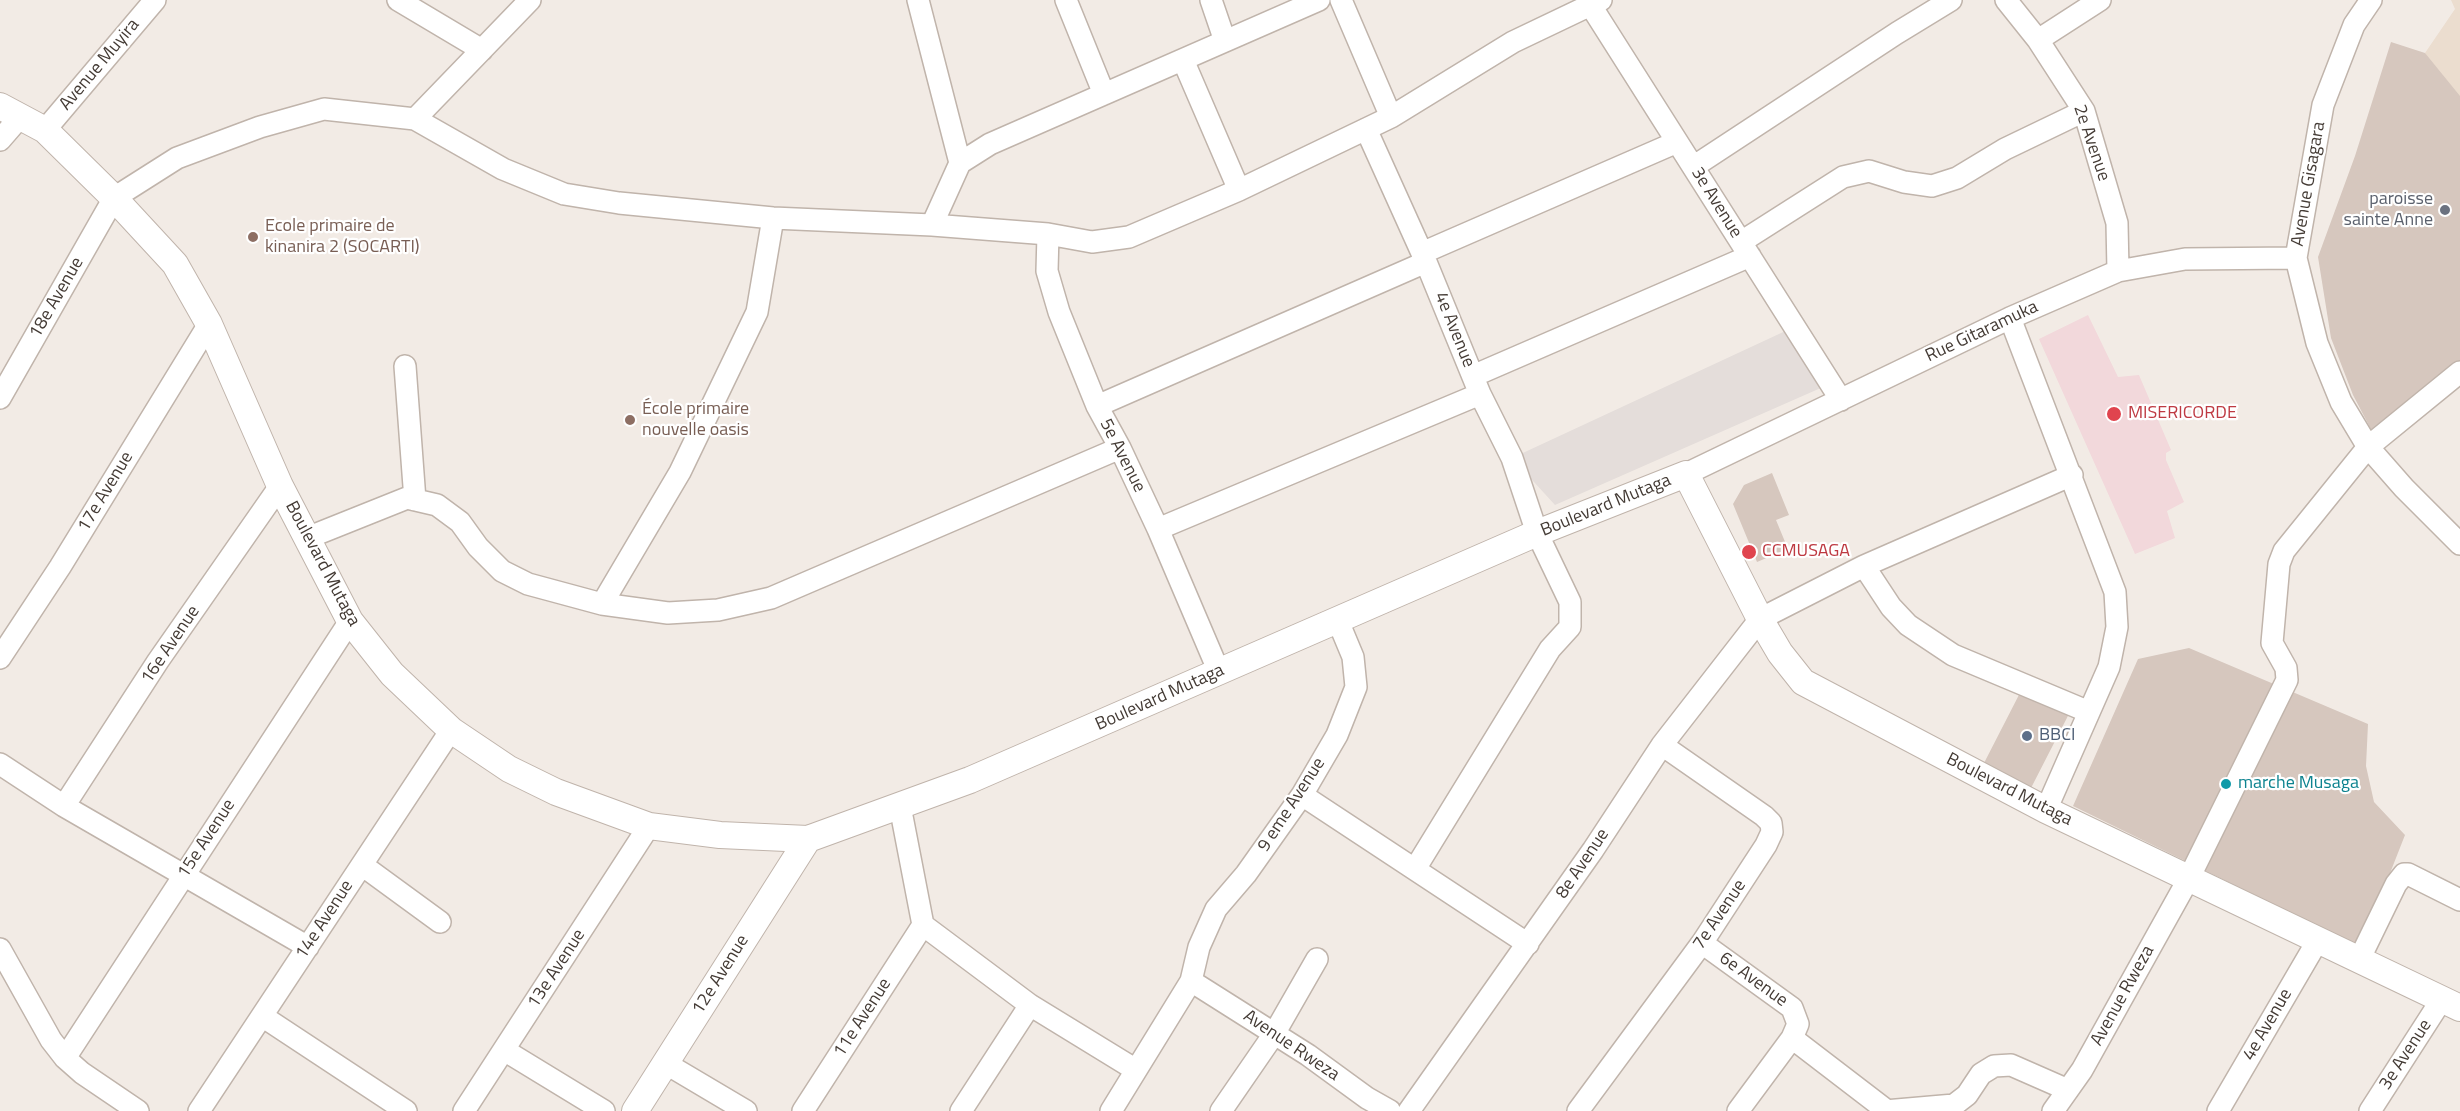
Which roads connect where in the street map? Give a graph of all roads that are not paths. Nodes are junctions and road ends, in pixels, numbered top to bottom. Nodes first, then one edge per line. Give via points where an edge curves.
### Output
1 (155, 0) edge
2 (398, 0) edge
3 (530, 0) edge
4 (918, 0) edge
5 (1066, 0) edge
6 (1210, 0) edge
7 (1319, 0) edge
8 (1341, 0) edge
9 (1951, 0) edge
10 (2006, 0) edge
11 (2100, 0) edge
12 (2371, 0) edge
13 (1596, 3) edge
14 (2038, 40) junction
15 (1225, 41) junction
16 (482, 50) junction
17 (1183, 60) junction
18 (1104, 94) junction
19 (10, 111) edge
20 (2084, 111) junction
21 (1391, 117) junction
22 (415, 119) junction
23 (1366, 129) junction
24 (45, 130) junction
25 (0, 140) edge
26 (1677, 142) junction
27 (960, 163) junction
28 (1693, 167) junction
29 (1239, 189) junction
30 (114, 198) junction
31 (773, 218) junction
32 (932, 225) junction
33 (1048, 234) junction
34 (1746, 249) junction
35 (1424, 258) junction
36 (2296, 258) junction
37 (2118, 271) junction
38 (2010, 318) junction
39 (209, 324) junction
40 (405, 366) dead end
41 (2460, 372) edge
42 (1477, 385) junction
43 (0, 398) edge
44 (1841, 400) junction
45 (1097, 406) junction
46 (2368, 447) junction
47 (1120, 448) junction
48 (1686, 474) junction
49 (2072, 475) junction
50 (280, 486) junction
51 (415, 500) junction
52 (1158, 529) junction
53 (1538, 533) junction
54 (307, 538) junction
55 (2460, 544) edge
56 (1864, 566) junction
57 (602, 604) junction
58 (1760, 619) junction
59 (350, 621) junction
60 (1338, 621) junction
61 (0, 658) edge
62 (1219, 672) junction
63 (2089, 712) junction
64 (451, 730) junction
65 (1662, 745) junction
66 (0, 764) edge
67 (1302, 795) junction
68 (64, 806) junction
69 (900, 806) junction
70 (2046, 810) junction
71 (649, 826) junction
72 (808, 839) junction
73 (362, 865) junction
74 (1415, 869) junction
75 (183, 876) junction
76 (2189, 878) junction
77 (2460, 900) edge
78 (440, 922) dead end
79 (923, 925) junction
80 (2318, 940) junction
81 (1702, 943) junction
82 (1528, 944) junction
83 (308, 947) junction
84 (0, 949) edge
85 (1317, 959) dead end
86 (2360, 960) junction
87 (1191, 981) junction
88 (2451, 1004) edge
89 (1030, 1005) junction
90 (262, 1016) junction
91 (1274, 1034) junction
92 (1792, 1038) junction
93 (504, 1050) junction
94 (65, 1058) junction
95 (665, 1064) junction
96 (1136, 1070) junction
97 (2068, 1090) junction
98 (138, 1111) edge
99 (199, 1111) edge
100 (406, 1111) edge
101 (464, 1111) edge
102 (604, 1111) edge
103 (635, 1111) edge
104 (746, 1111) edge
105 (803, 1111) edge
106 (961, 1111) edge
107 (1111, 1111) edge
108 (1221, 1111) edge
109 (1390, 1111) edge
110 (1409, 1111) edge
111 (1578, 1111) edge
112 (1738, 1111) edge
113 (1886, 1111) edge
114 (2053, 1111) edge
115 (2218, 1111) edge
116 (2370, 1111) edge

1 - 24 street, Avenue Muyira
2 - 16 street
3 - 16 street
4 - 27 street
5 - 18 street
6 - 15 street
7 - 15 street
8 - 21 street
9 - 28 street
10 - 14 street, 2e Avenue
11 - 14 street
12 - 36 street, Avenue Gisagara via 2354,25 2323,105
13 - 21 street via 1513,42
13 - 26 street, 3e Avenue
14 - 20 street, 2e Avenue
15 - 17 street
16 - 22 street
17 - 18 street
17 - 29 street
18 - 27 street via 990,144
19 - 24 street, Boulevard Mutaga
19 - 25 street
20 - 34 street via 2005,149 1957,178 1932,186 1869,171 1843,177
20 - 37 street, 2e Avenue via 2117,223
21 - 23 street
22 - 30 street via 324,109 260,127 177,159
22 - 31 street via 503,169 564,194
23 - 29 street
23 - 35 street, 4e Avenue
24 - 30 street, Boulevard Mutaga
26 - 28 street, 3e Avenue
26 - 35 street
27 - 32 street
28 - 34 street, 3e Avenue
29 - 33 street via 1129,237 1092,242
30 - 39 street, Boulevard Mutaga via 175,264
30 - 43 street, 18e Avenue
31 - 32 street
31 - 57 street via 757,312 680,472
32 - 33 street
33 - 45 street, 5e Avenue via 1047,272
34 - 42 street
34 - 44 street, 3e Avenue
35 - 42 street, 4e Avenue
35 - 45 street
36 - 37 street, Rue Gitaramuka via 2185,259
36 - 46 street, Avenue Gisagara via 2317,344 2341,402
37 - 38 street, Rue Gitaramuka
38 - 44 street, Rue Gitaramuka
38 - 49 street
39 - 50 street, Boulevard Mutaga
39 - 61 street, 17e Avenue
40 - 51 street
41 - 46 street, Avenue Rweza
42 - 52 street
42 - 53 street, 4e Avenue via 1512,458
44 - 48 street, Rue Gitaramuka
45 - 47 street, 5e Avenue
46 - 55 street, Avenue Gisagara
46 - 76 street, Avenue Rweza via 2284,551 2276,583 2272,644 2286,668 2287,680
47 - 52 street, 5e Avenue
47 - 57 street via 771,598 718,610 668,612
48 - 53 street, Boulevard Mutaga
48 - 58 street, Boulevard Mutaga
49 - 56 street
49 - 63 street via 2115,592 2117,627 2109,667
50 - 54 street, Boulevard Mutaga
50 - 68 street, 16e Avenue
51 - 54 street via 407,498
51 - 57 street via 437,505 460,522 477,547 502,571 528,584
52 - 62 street, 5e Avenue
53 - 60 street, Boulevard Mutaga
53 - 74 street, 4e Avenue via 1570,602 1570,627 1550,650
54 - 59 street, Boulevard Mutaga
56 - 58 street
56 - 63 street via 1902,619 1953,655
58 - 65 street, 8e Avenue
58 - 70 street, Boulevard Mutaga via 1803,682
59 - 64 street, Boulevard Mutaga via 392,674
59 - 75 street, 15e Avenue
60 - 62 street, Boulevard Mutaga
60 - 67 street, 9 eme Avenue via 1353,657 1356,687 1337,735
62 - 69 street, Boulevard Mutaga via 970,780
63 - 70 street
64 - 71 street, Boulevard Mutaga via 509,769 556,792
64 - 73 street, 14e Avenue
65 - 81 street, 7e Avenue via 1771,823 1766,845
65 - 82 street, 8e Avenue
66 - 68 street
67 - 74 street
67 - 87 street, 9 eme Avenue via 1216,909 1199,947
68 - 75 street
69 - 72 street, Boulevard Mutaga
69 - 79 street
70 - 76 street, Boulevard Mutaga
71 - 72 street, Boulevard Mutaga via 720,835
71 - 93 street, 13e Avenue
72 - 95 street, 12e Avenue
73 - 78 street
73 - 83 street, 14e Avenue
74 - 82 street
75 - 83 street
75 - 94 street, 15e Avenue
76 - 80 street, Boulevard Mutaga
76 - 97 street, Avenue Rweza
77 - 86 street via 2404,874
79 - 89 street
79 - 105 street, 11e Avenue
80 - 86 street, Boulevard Mutaga
80 - 115 street, 4e Avenue
81 - 92 street, 6e Avenue via 1792,1008 1798,1024
81 - 111 street, 7e Avenue
82 - 110 street, 8e Avenue
83 - 90 street, 14e Avenue
84 - 94 street
85 - 91 street
86 - 88 street, Boulevard Mutaga
87 - 91 street, Avenue Rweza
87 - 96 street, 9 eme Avenue
88 - 116 street, 3e Avenue
89 - 96 street
89 - 106 street
90 - 99 street, 14e Avenue
90 - 100 street
91 - 108 street
91 - 109 street, Avenue Rweza
92 - 112 street
92 - 113 street
93 - 101 street, 13e Avenue
93 - 102 street
94 - 98 street
95 - 103 street, 12e Avenue
95 - 104 street
96 - 107 street, 9 eme Avenue
97 - 113 street via 2011,1065 1994,1066 1981,1074 1968,1095 1953,1105
97 - 114 street, Avenue Rweza

